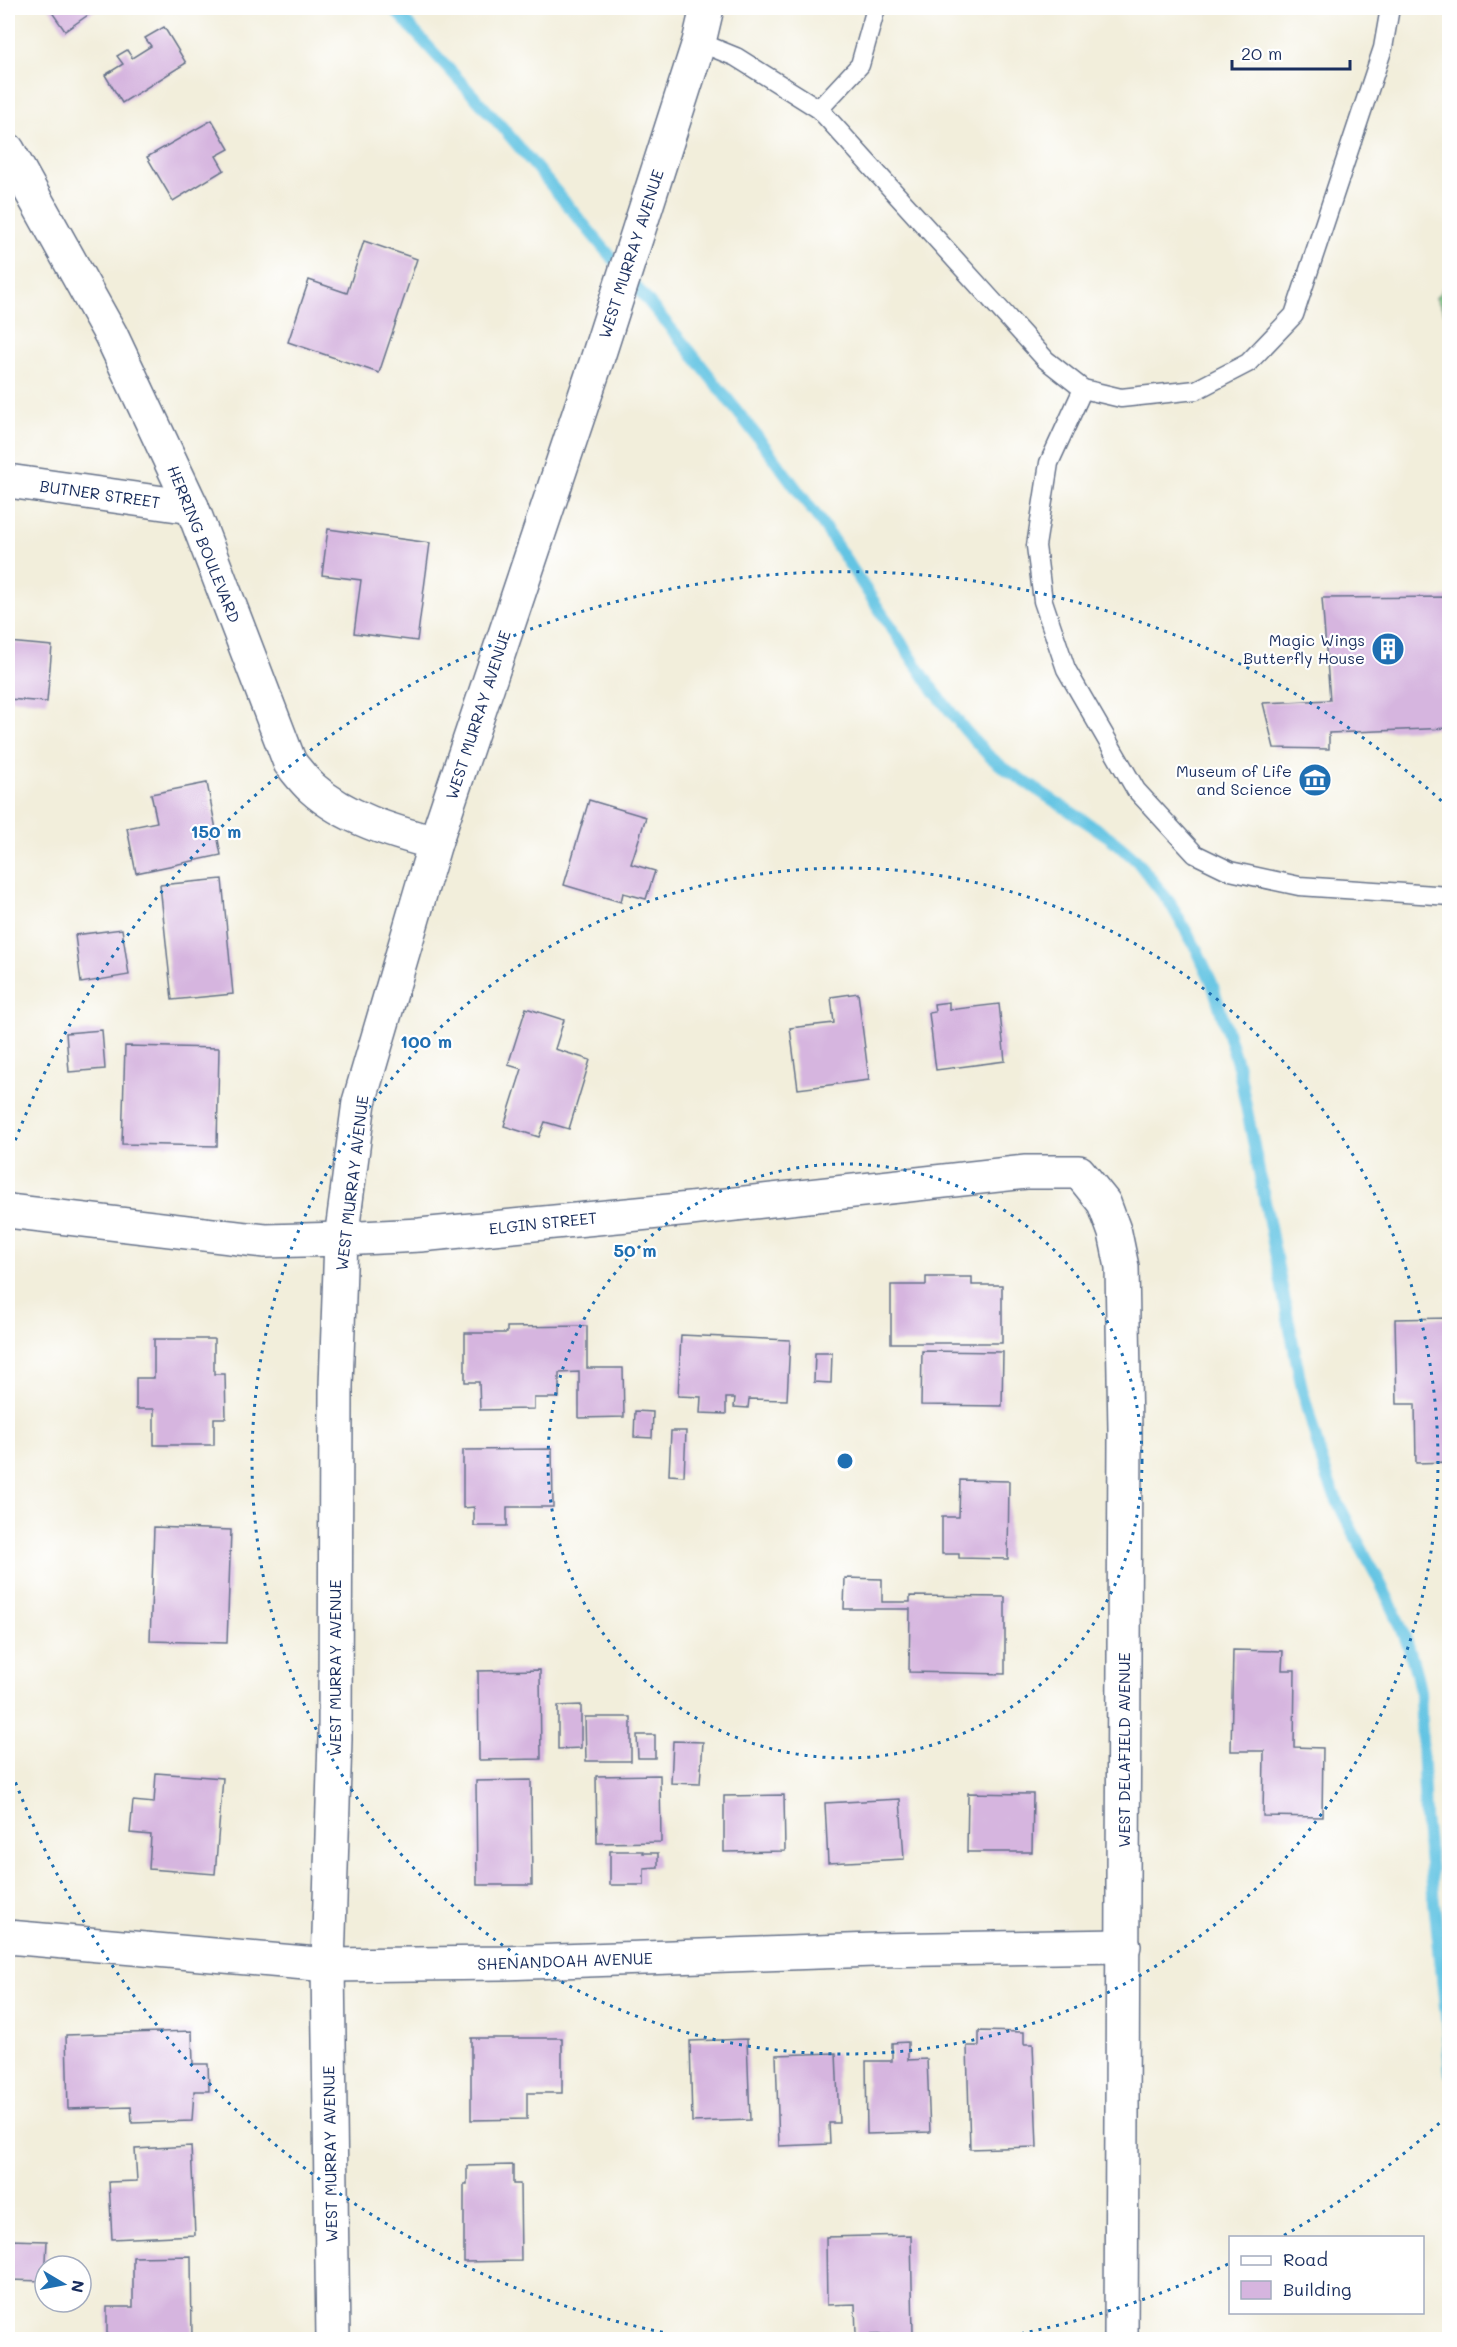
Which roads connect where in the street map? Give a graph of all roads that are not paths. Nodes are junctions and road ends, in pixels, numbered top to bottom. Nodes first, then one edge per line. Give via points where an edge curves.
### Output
1 (707, 8) edge
2 (876, 8) edge
3 (1390, 8) edge
4 (699, 42) junction
5 (819, 109) junction
6 (8, 150) edge
7 (1083, 389) junction
8 (8, 481) edge
9 (192, 507) junction
10 (435, 843) junction
11 (1449, 896) edge
12 (1078, 1172) joint
13 (8, 1211) edge
14 (341, 1239) junction
15 (8, 1937) edge
16 (1124, 1946) junction
17 (328, 1965) junction
18 (333, 2340) edge
19 (1121, 2340) edge

1 - 4 street, WEST MURRAY AVENUE
2 - 5 lane via 860,64
3 - 7 lane via 1383,48 1294,315 1248,363 1196,390 1121,398
4 - 5 lane via 736,57
4 - 10 street, WEST MURRAY AVENUE
5 - 7 lane via 1036,350
6 - 9 street, HERRING BOULEVARD via 111,335
7 - 11 lane via 1049,463 1036,546 1043,601 1066,669 1136,790 1195,854 1230,871 1299,886
8 - 9 street, BUTNER STREET
9 - 10 street, HERRING BOULEVARD via 290,763 311,788 342,810
10 - 14 street, WEST MURRAY AVENUE via 359,1102
12 - 14 street, ELGIN STREET via 1026,1172 666,1211
12 - 16 street, WEST DELAFIELD AVENUE via 1104,1203 1122,1267
13 - 14 street, ELGIN STREET via 265,1242
14 - 17 street, WEST MURRAY AVENUE
15 - 17 street, SHENANDOAH AVENUE
16 - 17 street, SHENANDOAH AVENUE
16 - 19 street, WEST DELAFIELD AVENUE
17 - 18 street, WEST MURRAY AVENUE

